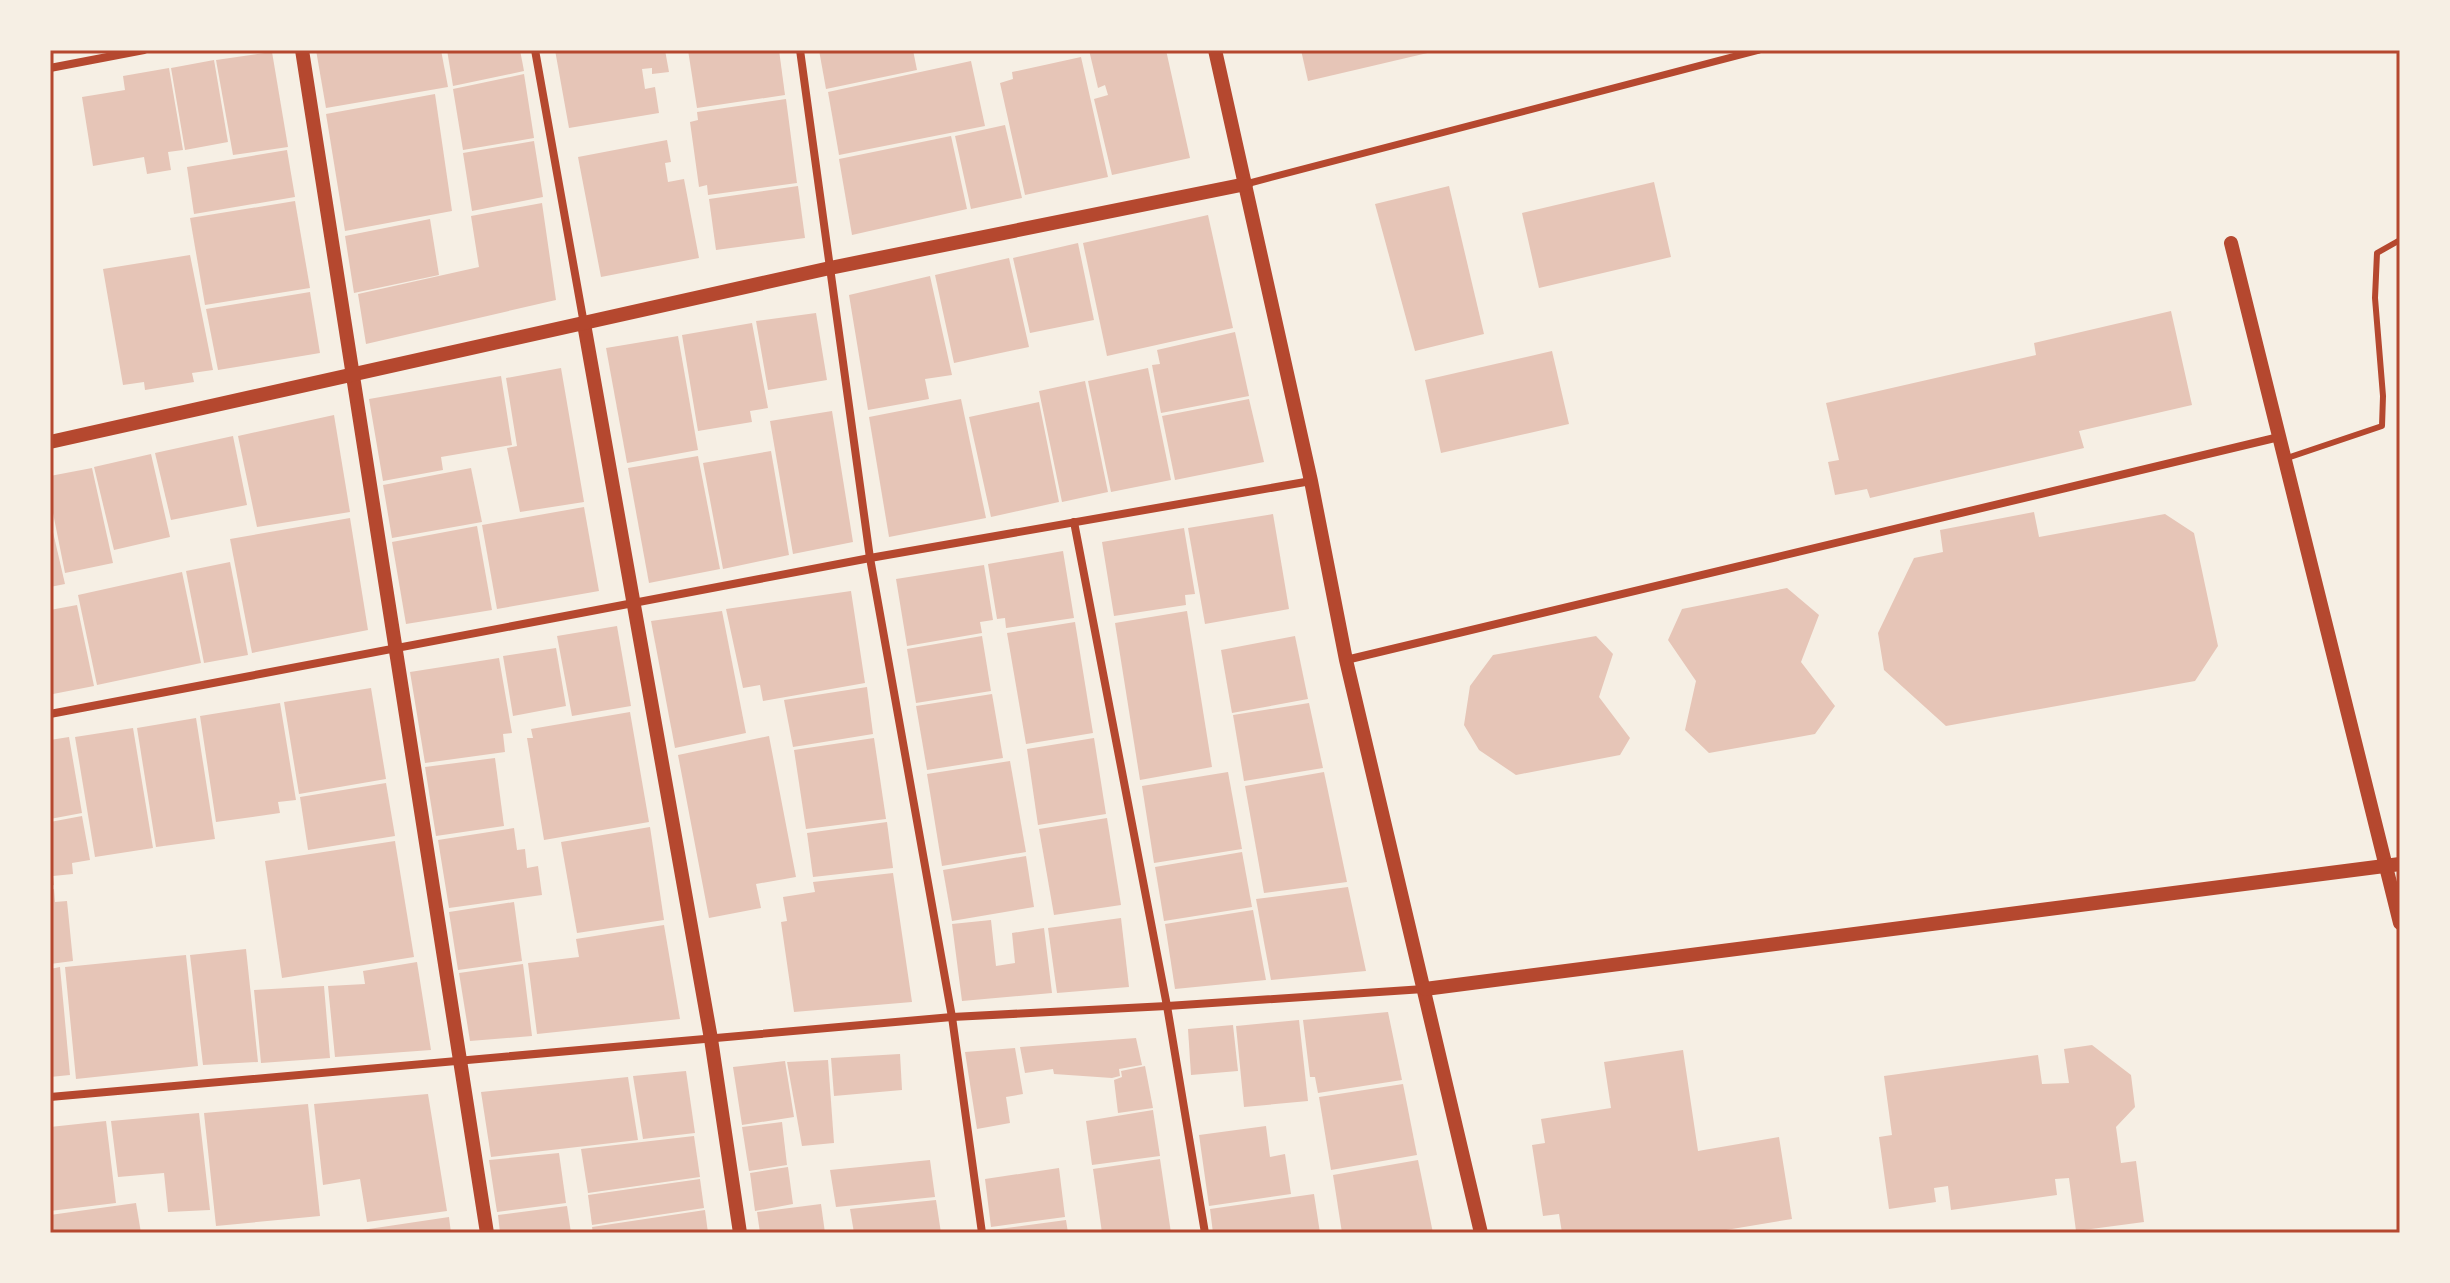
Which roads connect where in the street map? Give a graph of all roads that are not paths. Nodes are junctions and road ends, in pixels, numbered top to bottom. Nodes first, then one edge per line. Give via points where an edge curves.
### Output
1 (144, 50) edge
2 (302, 50) edge
3 (535, 50) edge
4 (800, 50) edge
5 (1215, 50) edge
6 (1759, 50) edge
7 (50, 68) edge
8 (1246, 184) junction
9 (2400, 240) edge
10 (2231, 243) dead end
11 (830, 268) junction
12 (584, 324) junction
13 (351, 375) junction
14 (2279, 437) junction
15 (50, 442) edge
16 (2284, 459) junction
17 (1311, 481) junction
18 (1074, 522) junction
19 (870, 558) junction
20 (634, 602) junction
21 (394, 650) junction
22 (1346, 660) junction
23 (50, 714) edge
24 (2393, 866) edge
25 (2400, 923) edge
26 (1425, 989) junction
27 (1167, 1006) junction
28 (952, 1017) junction
29 (711, 1039) junction
30 (458, 1061) junction
31 (50, 1097) edge
32 (487, 1233) edge
33 (740, 1233) edge
34 (982, 1233) edge
35 (1205, 1233) edge
36 (1481, 1233) edge

1 - 7 street
2 - 13 street
3 - 12 street
4 - 11 street
5 - 8 street
6 - 8 street
8 - 11 street
8 - 17 street
9 - 16 lane via 2377,253 2382,426
10 - 14 street
11 - 12 street
11 - 19 street
12 - 13 street
12 - 20 street
13 - 15 street
13 - 21 street
14 - 16 street
14 - 22 street
16 - 24 street
17 - 18 street
17 - 22 street
18 - 19 street
18 - 27 street
19 - 20 street
19 - 28 street
20 - 21 street
20 - 29 street
21 - 23 street
21 - 30 street
22 - 26 street
24 - 25 street
24 - 26 street
26 - 27 street
26 - 36 street
27 - 28 street
27 - 35 street
28 - 29 street
28 - 34 street
29 - 30 street
29 - 33 street
30 - 31 street
30 - 32 street

